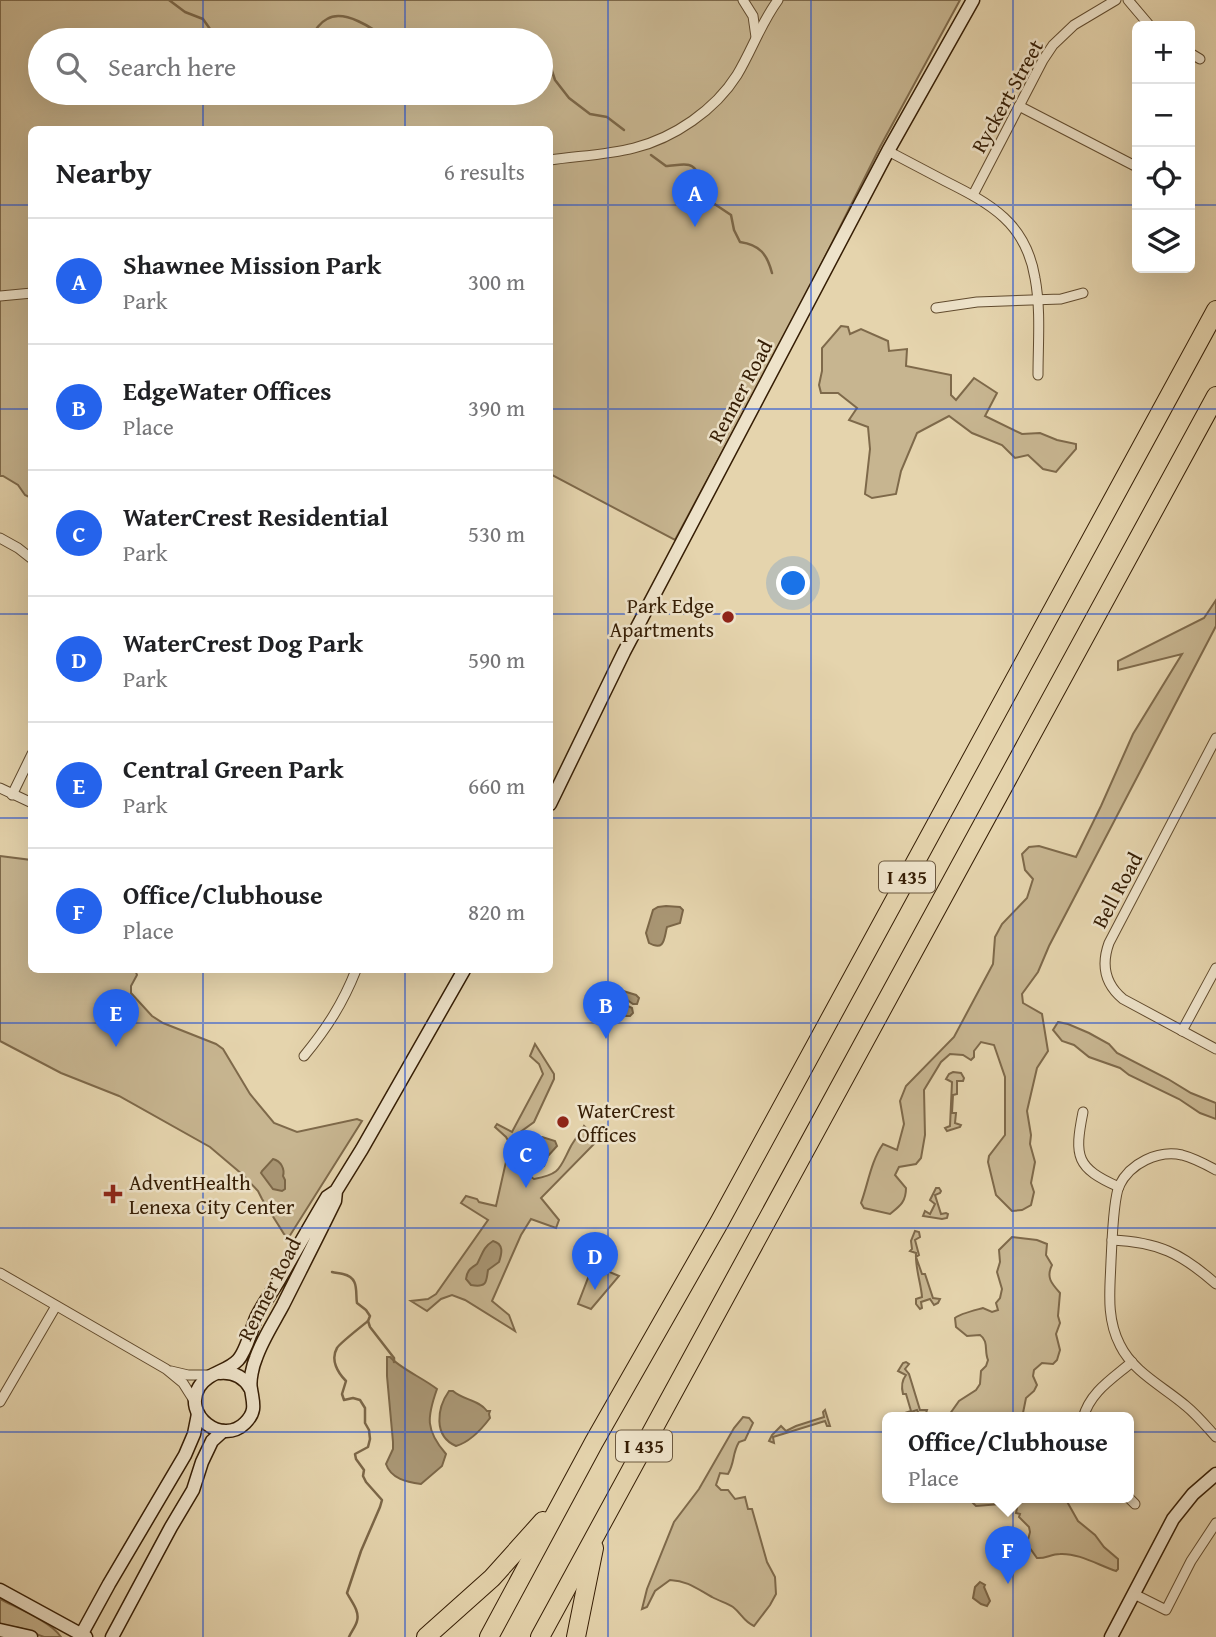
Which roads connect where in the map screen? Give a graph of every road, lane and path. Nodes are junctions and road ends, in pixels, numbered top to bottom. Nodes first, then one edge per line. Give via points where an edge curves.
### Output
1 (743, 0) edge
2 (778, 0) edge
3 (973, 0) edge
4 (1116, 0) edge
5 (1128, 0) edge
6 (1146, 21) edge
7 (756, 37) junction
8 (1195, 56) edge
9 (1200, 59) dead end
10 (1019, 106) junction
11 (888, 151) junction
12 (553, 160) edge
13 (1132, 164) edge
14 (973, 195) junction
15 (28, 293) edge
16 (1083, 293) dead end
17 (0, 296) edge
18 (1038, 301) junction
19 (936, 307) dead end
20 (1216, 310) edge
21 (1038, 375) dead end
22 (1216, 396) edge
23 (0, 538) edge
24 (28, 556) edge
25 (1216, 738) edge
26 (28, 762) edge
27 (0, 789) edge
28 (12, 794) junction
29 (553, 798) edge
30 (28, 801) edge
31 (1216, 968) edge
32 (355, 973) edge
33 (462, 973) edge
34 (1182, 1031) junction
35 (1216, 1049) edge
36 (304, 1056) dead end
37 (1083, 1112) dead end
38 (1216, 1170) edge
39 (1119, 1187) junction
40 (336, 1191) junction
41 (1112, 1240) junction
42 (0, 1273) edge
43 (1216, 1284) edge
44 (56, 1306) junction
45 (1132, 1362) junction
46 (166, 1369) junction
47 (216, 1374) junction
48 (250, 1388) junction
49 (0, 1402) edge
50 (197, 1409) junction
51 (1085, 1412) edge
52 (223, 1431) junction
53 (1216, 1437) edge
54 (1216, 1474) edge
55 (565, 1497) junction
56 (1216, 1523) edge
57 (596, 1534) junction
58 (0, 1590) edge
59 (1134, 1594) junction
60 (122, 1618) junction
61 (0, 1630) edge
62 (82, 1636) edge
63 (31, 1637) edge
64 (112, 1637) edge
65 (126, 1637) edge
66 (426, 1637) edge
67 (489, 1637) edge
68 (540, 1637) edge
69 (576, 1637) edge
70 (1111, 1637) edge

1 - 7 street via 753,16
2 - 7 street
3 - 11 main road, Renner Road
4 - 10 street, Ryckert Street via 1074,25 1053,45
5 - 6 street
7 - 12 street via 736,76 690,122 648,144
8 - 9 street
10 - 13 street
10 - 14 street, Ryckert Street
11 - 14 street
11 - 29 main road, Renner Road via 624,652
14 - 18 street via 997,210 1021,240 1035,276
15 - 17 street
16 - 18 street
18 - 19 street
18 - 21 street
20 - 55 highway, I 435
22 - 57 highway, I 435
23 - 24 street
25 - 34 street, Bell Road via 1109,943 1104,962 1116,992
26 - 28 street
27 - 28 street
28 - 30 street
31 - 34 street
32 - 36 street via 342,1002
33 - 40 main road, Renner Road
34 - 35 street, Bell Road
37 - 39 street via 1078,1145 1082,1162
38 - 39 street via 1190,1157 1163,1154 1137,1165
39 - 41 street
40 - 47 main road, Renner Road via 327,1197 257,1316 239,1359
40 - 48 main road, Renner Road via 258,1353
41 - 43 street via 1163,1248 1193,1264
41 - 45 street via 1110,1316 1115,1335
42 - 44 street
44 - 46 street
44 - 49 street
45 - 51 street via 1096,1392
45 - 53 street
46 - 47 street via 188,1375
46 - 50 street via 183,1383
47 - 48 main road via 240,1376
47 - 50 main road, Renner Road via 199,1387
48 - 52 main road, Renner Road via 254,1406 250,1417 243,1426
50 - 52 main road via 201,1420
50 - 62 main road, Renner Road via 185,1455
52 - 60 main road, Renner Road via 212,1441 193,1490
54 - 59 main road via 1173,1519
55 - 66 highway via 492,1578
55 - 67 highway, I 435
56 - 59 street via 1166,1610
57 - 68 highway, I 435
57 - 69 highway
58 - 62 main road
59 - 70 main road
60 - 64 main road, Renner Road
60 - 65 main road
61 - 63 main road

